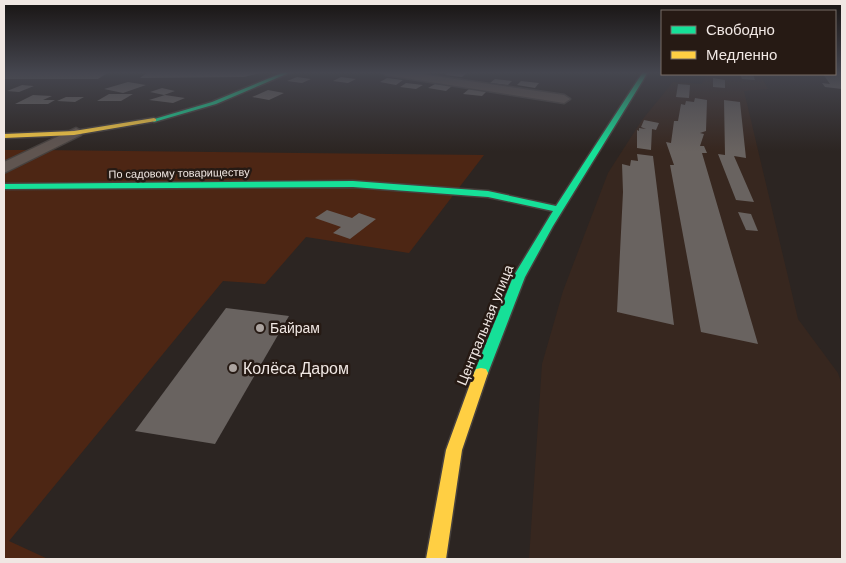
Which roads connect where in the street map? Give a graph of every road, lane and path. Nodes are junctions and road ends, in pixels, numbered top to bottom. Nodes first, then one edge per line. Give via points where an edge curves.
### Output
1 (223, 98) edge
2 (559, 98) edge
3 (629, 98) edge
4 (564, 99) dead end
5 (76, 132) junction
6 (4, 136) edge
7 (4, 168) edge
8 (4, 187) edge
9 (558, 209) junction
10 (436, 559) edge

1 - 5 street via 172,116
2 - 4 street
3 - 9 street, Центральная улица
5 - 6 street
5 - 7 street
8 - 9 street, По садовому товариществу via 354,184 488,194
9 - 10 street, Центральная улица via 519,277 454,450

